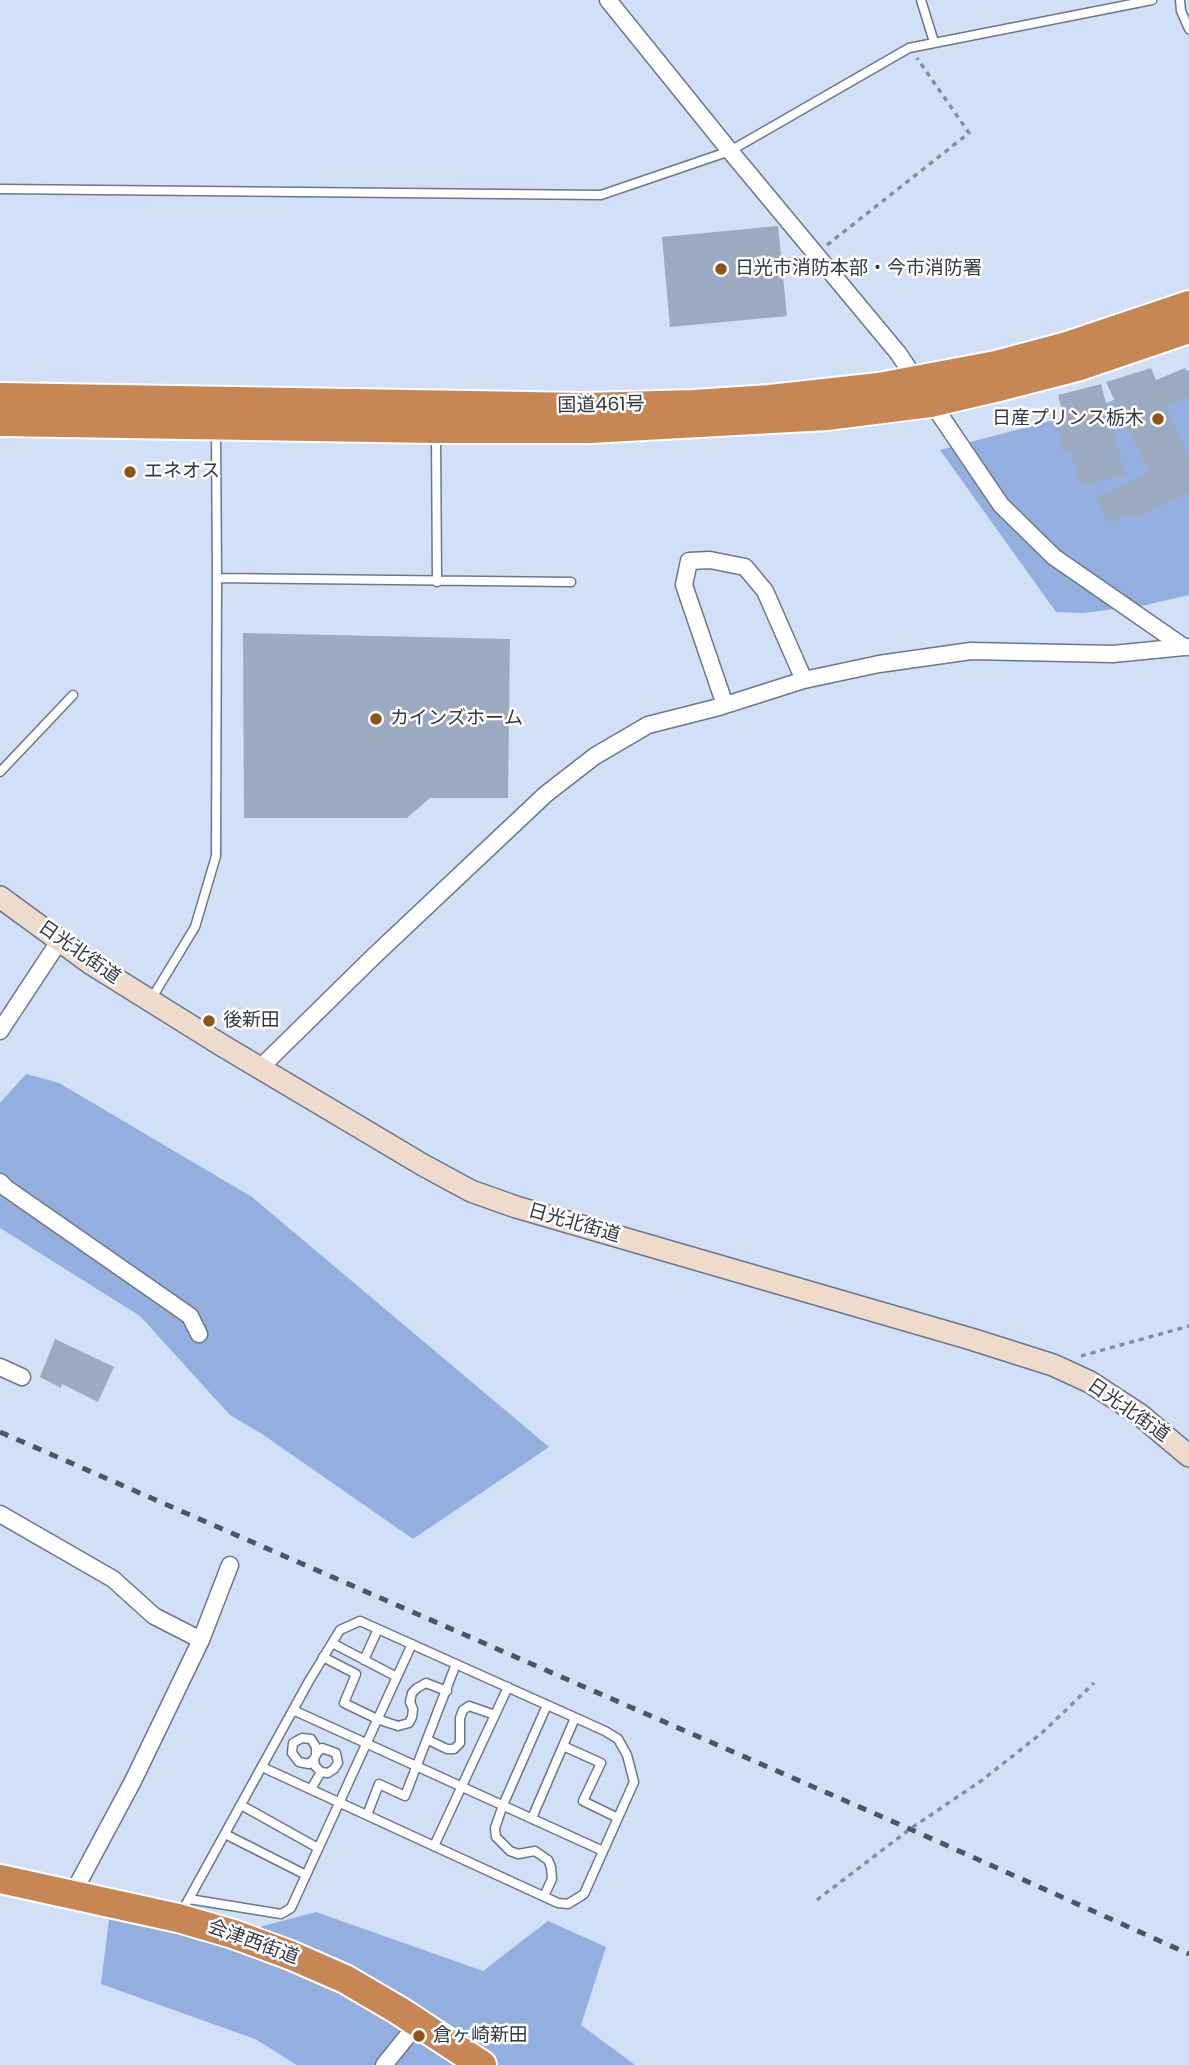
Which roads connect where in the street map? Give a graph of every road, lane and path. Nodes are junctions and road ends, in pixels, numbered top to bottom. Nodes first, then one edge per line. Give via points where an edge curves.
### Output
1 (608, 0) edge
2 (921, 0) edge
3 (1152, 0) edge
4 (1180, 0) edge
5 (1189, 29) edge
6 (934, 42) junction
7 (909, 48) junction
8 (730, 151) junction
9 (0, 189) edge
10 (817, 253) junction
11 (1189, 305) edge
12 (1189, 329) edge
13 (923, 392) junction
14 (0, 397) edge
15 (0, 422) edge
16 (216, 425) junction
17 (436, 429) junction
18 (217, 578) junction
19 (436, 582) junction
20 (571, 582) dead end
21 (1187, 647) edge
22 (804, 680) junction
23 (73, 695) dead end
24 (725, 705) junction
25 (0, 772) edge
26 (0, 897) edge
27 (60, 940) junction
28 (150, 1001) junction
29 (0, 1031) edge
30 (260, 1068) junction
31 (0, 1181) edge
32 (1189, 1326) edge
33 (199, 1335) dead end
34 (1053, 1365) junction
35 (0, 1367) edge
36 (22, 1377) dead end
37 (1189, 1456) edge
38 (0, 1514) edge
39 (230, 1565) dead end
40 (378, 1629) junction
41 (201, 1640) junction
42 (331, 1643) junction
43 (412, 1644) junction
44 (323, 1657) junction
45 (364, 1660) junction
46 (456, 1664) junction
47 (397, 1677) junction
48 (1094, 1683) dead end
49 (508, 1687) junction
50 (447, 1691) junction
51 (547, 1705) junction
52 (293, 1710) junction
53 (495, 1715) junction
54 (575, 1718) junction
55 (377, 1719) junction
56 (317, 1721) junction
57 (309, 1739) junction
58 (428, 1740) junction
59 (366, 1743) junction
60 (563, 1746) junction
61 (315, 1756) junction
62 (417, 1766) junction
63 (262, 1767) junction
64 (321, 1772) junction
65 (462, 1787) junction
66 (311, 1789) junction
67 (339, 1802) junction
68 (241, 1805) junction
69 (503, 1805) junction
70 (367, 1815) junction
71 (532, 1818) junction
72 (618, 1818) junction
73 (225, 1834) junction
74 (434, 1846) junction
75 (318, 1848) junction
76 (603, 1851) junction
77 (306, 1875) junction
78 (0, 1879) edge
79 (73, 1893) junction
80 (544, 1896) junction
81 (817, 1900) dead end
82 (184, 1908) junction
83 (418, 2024) junction
84 (384, 2065) edge
85 (482, 2065) edge

1 - 8 street
2 - 6 lane
3 - 6 lane
4 - 5 lane
6 - 7 lane
7 - 8 lane
7 - 10 path via 969,133
8 - 9 lane via 601,195
8 - 10 street
10 - 13 street via 898,353
11 - 13 highway, 国道461号
12 - 13 highway, 国道461号 via 1077,367
13 - 14 highway, 国道461号 via 586,407
13 - 17 highway, 国道461号 via 827,416 590,429
13 - 21 street via 1001,505 1054,557
15 - 16 highway, 国道461号
16 - 17 highway, 国道461号
16 - 18 lane
17 - 19 lane
18 - 19 lane
18 - 28 lane via 216,856 195,927
19 - 20 lane
21 - 22 street via 1113,654 971,651
22 - 24 street
22 - 24 street via 765,591 744,567 690,561 684,585
23 - 25 lane
24 - 30 street via 648,725 595,756 546,794
26 - 27 street, 日光北街道
27 - 28 street, 日光北街道
27 - 29 street
28 - 30 street, 日光北街道
30 - 34 street, 日光北街道 via 471,1191
31 - 33 street via 190,1316
32 - 34 path
34 - 37 street, 日光北街道 via 1129,1408
35 - 36 street
38 - 41 street via 113,1579 154,1616
39 - 41 street
40 - 42 lane via 360,1621 340,1630
40 - 43 lane
40 - 45 lane
41 - 79 street
42 - 44 lane
42 - 45 lane
43 - 46 lane
43 - 47 lane
44 - 52 lane
44 - 55 lane via 356,1674 344,1703
45 - 47 lane
46 - 49 lane
46 - 50 lane
47 - 55 lane
48 - 81 path via 1043,1732 981,1781
49 - 51 lane
49 - 53 lane
50 - 55 lane via 426,1683 417,1688 411,1697 409,1723 398,1726
50 - 58 lane
51 - 54 lane
51 - 69 lane
52 - 56 lane
52 - 63 lane
53 - 58 lane via 469,1706 463,1710 460,1743 454,1749
53 - 65 lane
54 - 60 lane
54 - 72 lane via 618,1739 627,1755 634,1782
55 - 59 lane
56 - 57 lane
56 - 59 lane
57 - 61 lane
57 - 61 lane via 293,1743 292,1753 302,1764
58 - 62 lane
59 - 62 lane
59 - 67 lane
60 - 71 lane
60 - 72 lane via 601,1763 583,1801
61 - 64 lane via 315,1766
61 - 64 lane via 322,1748 336,1753 334,1769
62 - 65 lane
62 - 70 lane via 405,1796 379,1784
63 - 66 lane
63 - 68 lane
64 - 66 lane
65 - 69 lane
65 - 74 lane
66 - 67 lane
67 - 70 lane
67 - 75 lane
68 - 73 lane
68 - 75 lane
69 - 71 lane
69 - 80 lane via 496,1837 510,1851 535,1851 548,1860 552,1879
70 - 74 lane
71 - 76 lane
72 - 76 lane
73 - 77 lane
73 - 82 lane
74 - 80 lane
75 - 77 lane
76 - 80 lane via 584,1894 568,1905
77 - 82 lane via 291,1908 281,1914
78 - 79 highway, 会津西街道
79 - 82 highway, 会津西街道
82 - 83 highway, 会津西街道 via 233,1934 345,1979
83 - 84 street
83 - 85 highway, 会津西街道

